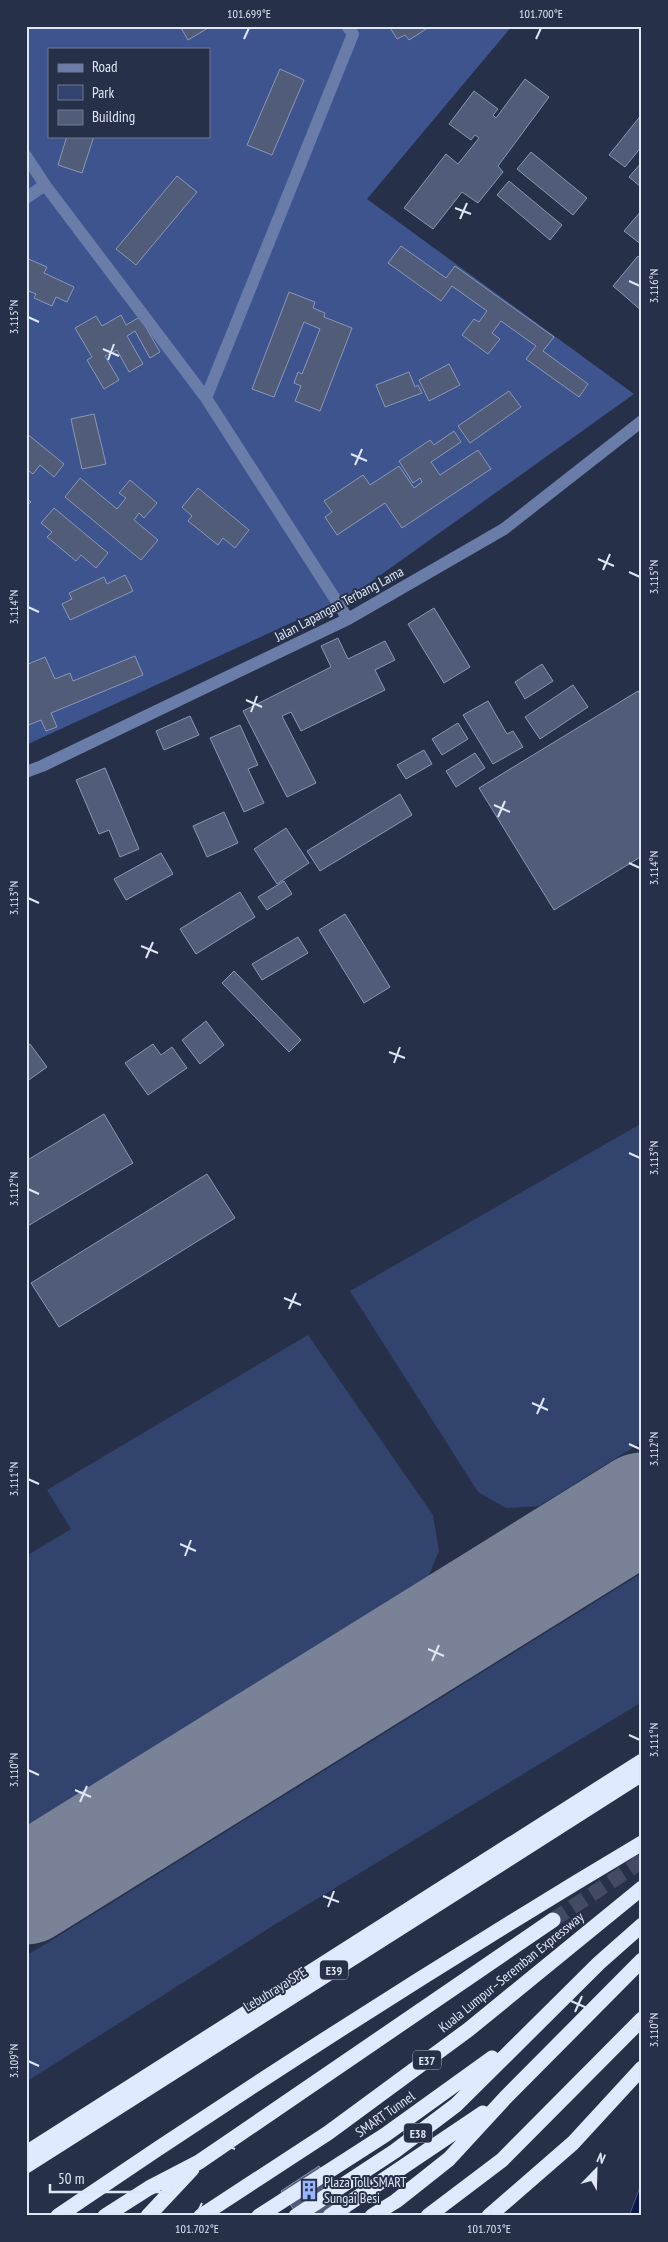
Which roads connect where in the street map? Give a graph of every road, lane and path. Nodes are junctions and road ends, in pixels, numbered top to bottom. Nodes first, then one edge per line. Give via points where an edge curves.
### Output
1 (353, 29) edge
2 (26, 156) edge
3 (45, 184) junction
4 (26, 198) edge
5 (206, 398) junction
6 (642, 421) edge
7 (348, 619) junction
8 (26, 772) edge
9 (642, 1761) edge
10 (642, 1774) edge
11 (642, 1843) edge
12 (642, 1888) edge
13 (553, 1920) tunnel mouth
14 (642, 1925) edge
15 (642, 1960) edge
16 (642, 2019) edge
17 (526, 2034) junction
18 (642, 2068) edge
19 (505, 2098) junction
20 (26, 2153) edge
21 (198, 2162) junction
22 (26, 2166) edge
23 (58, 2216) edge
24 (105, 2216) edge
25 (148, 2216) edge
26 (201, 2216) edge
27 (259, 2216) edge
28 (296, 2216) edge
29 (330, 2216) edge
30 (372, 2216) edge
31 (428, 2216) edge
32 (488, 2216) edge

1 - 5 street
2 - 3 street
3 - 4 street
3 - 5 street
5 - 7 street
6 - 7 street, Jalan Lapangan Terbang Lama via 504,529
7 - 8 street, Jalan Lapangan Terbang Lama
9 - 20 highway, Lebuhraya SPE / E39
10 - 22 highway, Lebuhraya SPE / E39
11 - 23 highway via 494,1932
12 - 26 highway, Kuala Lumpur–Seremban Expressway / E37 via 468,2030 328,2133
13 - 21 highway
14 - 17 highway, SMART Tunnel / E38
15 - 19 highway, E38
16 - 31 highway via 502,2160
17 - 27 highway, SMART Tunnel / E38 via 385,2135
17 - 28 highway, SMART Tunnel / E38 via 456,2105
18 - 32 highway via 573,2142
19 - 29 highway, E38
19 - 30 highway, E38 via 449,2160
21 - 24 highway
21 - 25 highway

